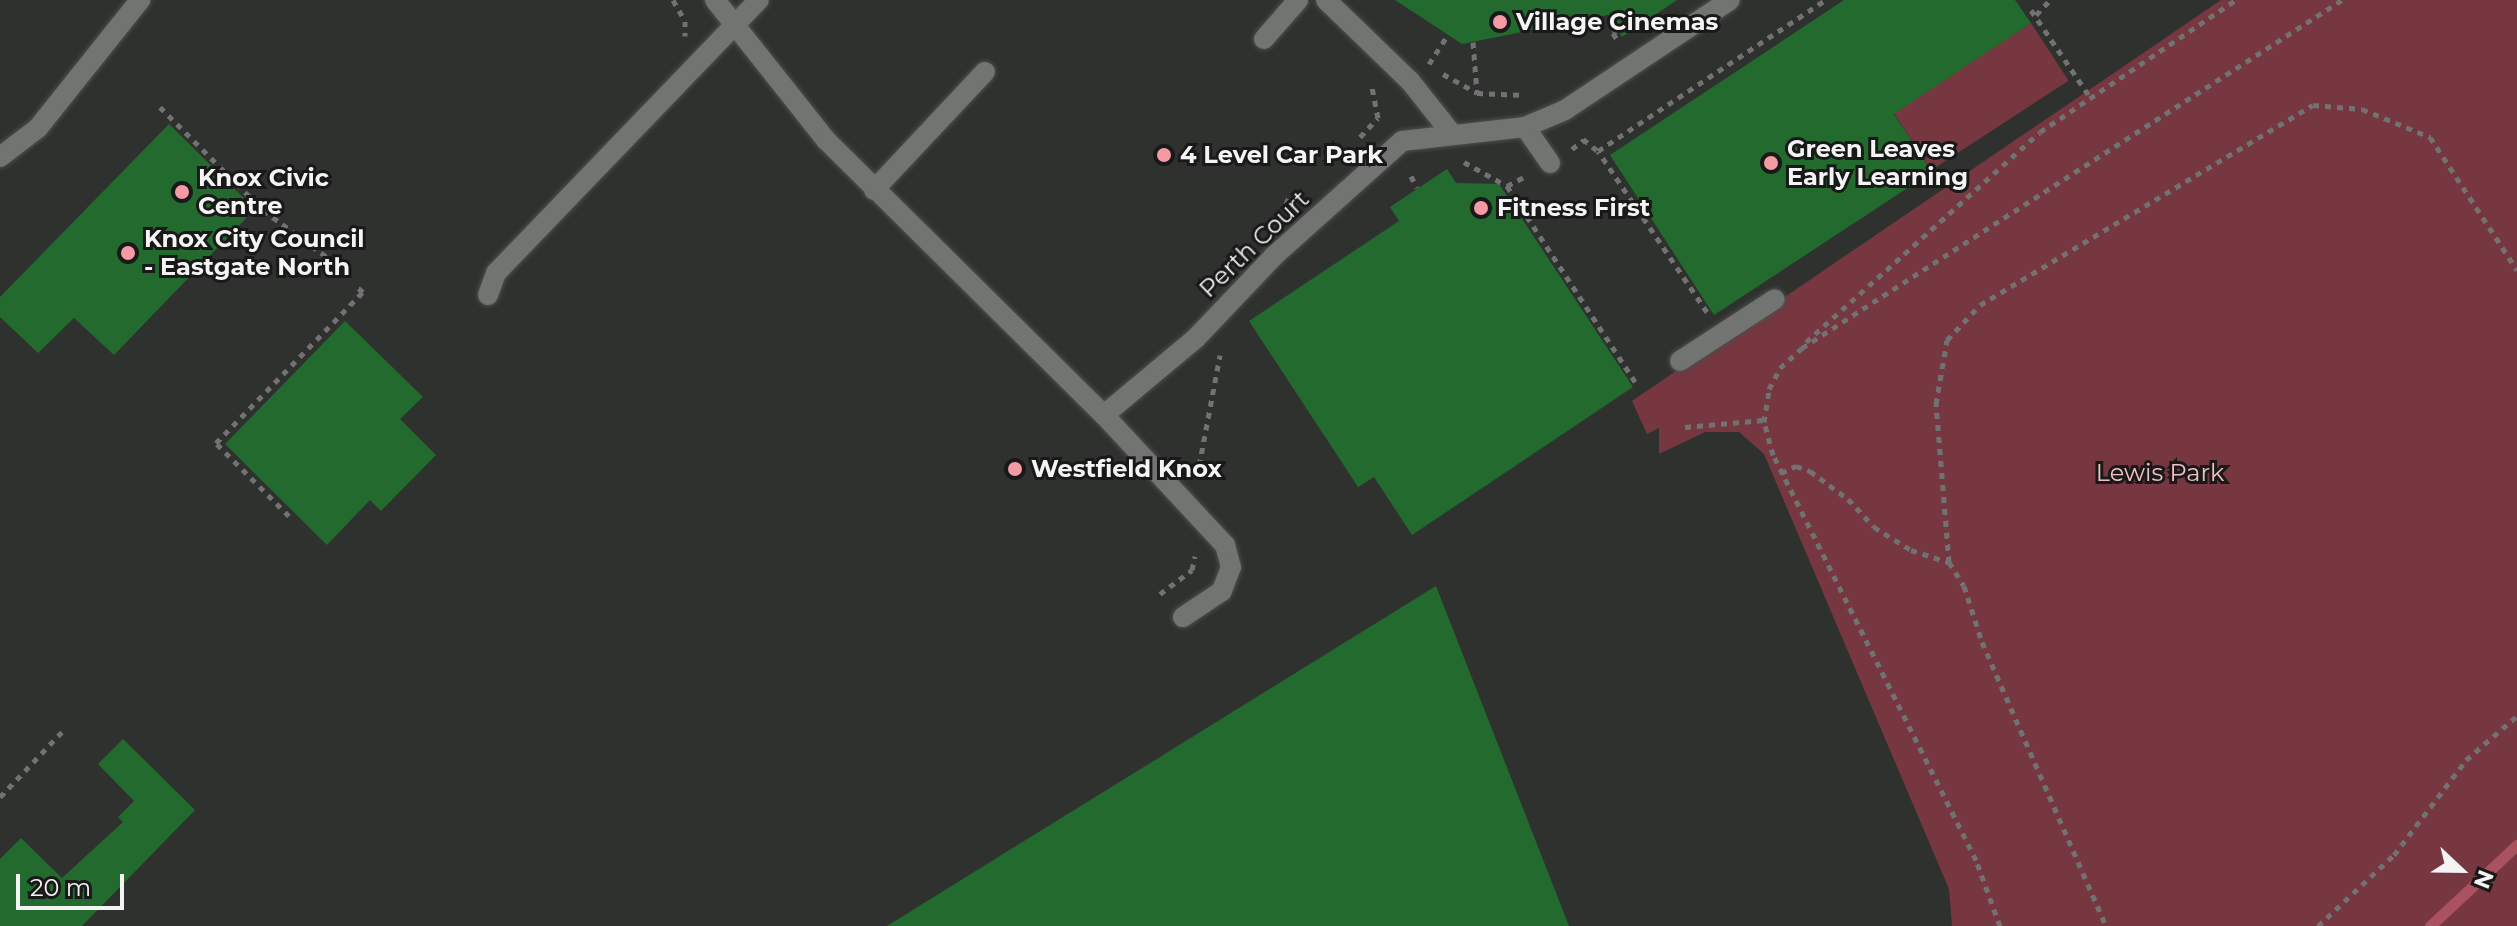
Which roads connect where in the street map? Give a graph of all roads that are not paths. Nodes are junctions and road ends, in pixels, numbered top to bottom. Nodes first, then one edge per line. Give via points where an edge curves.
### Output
1 (140, 0) edge
2 (715, 0) edge
3 (759, 0) edge
4 (1298, 0) edge
5 (1326, 0) edge
6 (1730, 0) edge
7 (733, 28) junction
8 (1264, 39) dead end
9 (985, 72) dead end
10 (1525, 127) junction
11 (1452, 134) junction
12 (0, 157) edge
13 (1550, 163) road end
14 (874, 190) junction
15 (488, 295) dead end
16 (1775, 299) dead end
17 (1680, 361) dead end
18 (1104, 415) junction
19 (1183, 617) dead end

1 - 12 lane via 38,128
2 - 7 lane
3 - 7 lane
4 - 8 lane
5 - 11 lane via 1410,81
6 - 10 lane via 1565,110
7 - 14 lane
7 - 15 lane via 496,273
9 - 14 lane
10 - 11 lane
10 - 13 lane
11 - 18 lane, Perth Court via 1402,141 1274,256 1196,338
14 - 18 lane
16 - 17 lane
18 - 19 lane via 1225,545 1231,567 1222,591

